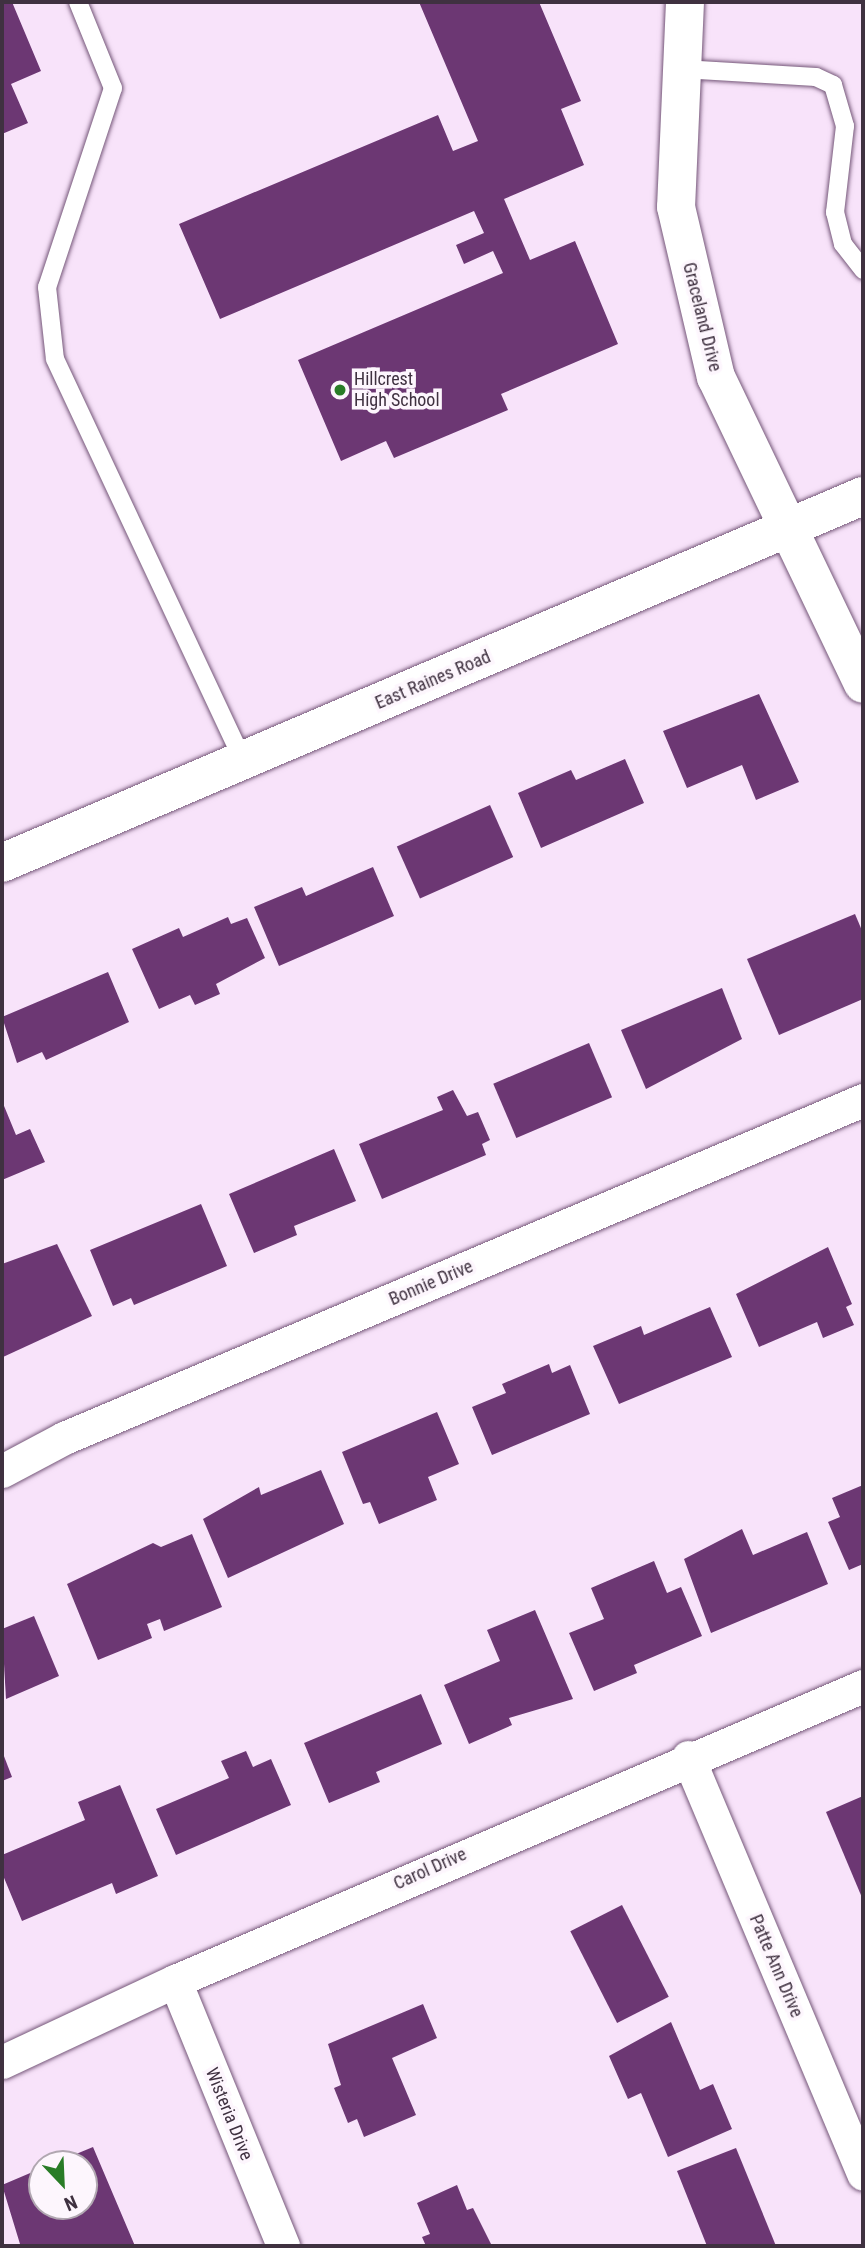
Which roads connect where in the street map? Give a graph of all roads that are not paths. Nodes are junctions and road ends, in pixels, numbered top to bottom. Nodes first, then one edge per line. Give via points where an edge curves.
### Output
1 (78, 2) edge
2 (685, 2) edge
3 (682, 69) junction
4 (863, 270) edge
5 (863, 496) edge
6 (790, 528) junction
7 (863, 684) edge
8 (243, 761) junction
9 (2, 863) edge
10 (863, 1100) edge
11 (2, 1471) edge
12 (863, 1686) edge
13 (688, 1757) junction
14 (175, 1981) junction
15 (2, 2062) edge
16 (863, 2174) edge
17 (283, 2246) edge

1 - 8 lane via 113,88 47,288 55,359
2 - 3 main road, Graceland Drive
3 - 4 lane via 816,76 833,85 845,126 835,212 843,244
3 - 6 main road, Graceland Drive via 676,207 716,377
5 - 6 main road, East Raines Road
6 - 7 main road, Graceland Drive
6 - 8 main road, East Raines Road
8 - 9 main road, East Raines Road
10 - 11 street, Bonnie Drive via 64,1438
12 - 13 street, Carol Drive
13 - 14 street, Carol Drive
13 - 16 street, Patte Ann Drive
14 - 15 street, Carol Drive
14 - 17 street, Wisteria Drive

